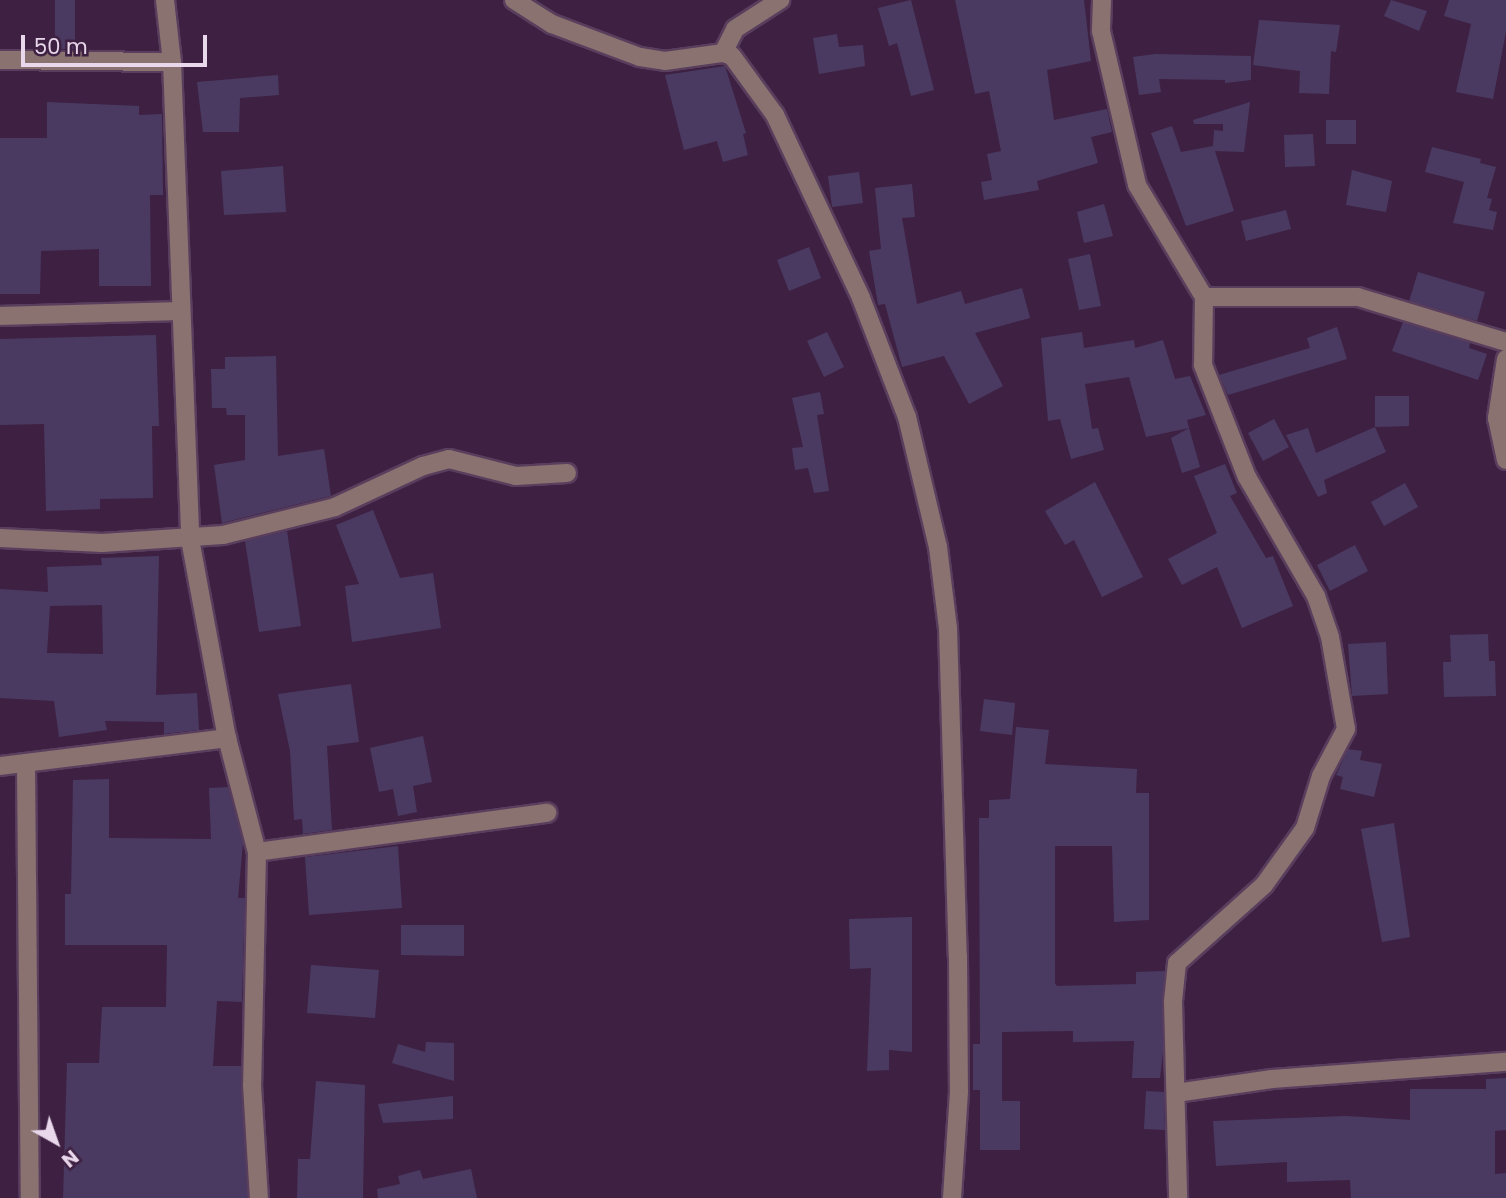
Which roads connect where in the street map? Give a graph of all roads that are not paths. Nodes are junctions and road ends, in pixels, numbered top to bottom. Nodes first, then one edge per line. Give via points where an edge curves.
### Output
1 (165, 0) edge
2 (514, 0) edge
3 (780, 0) edge
4 (1102, 0) edge
5 (723, 52) junction
6 (0, 61) edge
7 (172, 62) junction
8 (1204, 297) junction
9 (181, 312) junction
10 (0, 316) edge
11 (1506, 342) edge
12 (1506, 359) edge
13 (1506, 460) edge
14 (567, 472) dead end
15 (0, 538) edge
16 (191, 539) junction
17 (227, 738) junction
18 (26, 764) junction
19 (0, 766) edge
20 (547, 813) dead end
21 (257, 852) junction
22 (1506, 1062) edge
23 (1175, 1093) junction
24 (30, 1198) edge
25 (259, 1198) edge
26 (953, 1198) edge
27 (1178, 1198) edge

1 - 7 street
2 - 5 street via 552,24 640,57 665,61
3 - 5 street via 735,29
4 - 8 street via 1101,31 1137,185
5 - 26 street via 752,79 775,115 861,298 907,417 938,547 948,628 958,956 959,1092
6 - 7 street
7 - 9 street
8 - 11 street via 1358,297
8 - 23 street via 1203,365 1247,477 1316,596 1330,637 1346,729 1321,776 1304,828 1264,885 1177,963
9 - 10 street
9 - 16 street
12 - 13 street via 1497,418
14 - 16 street via 516,476 471,462 435,461 335,507 263,527
15 - 16 street via 102,543
16 - 17 street
17 - 18 street
17 - 21 street
18 - 19 street
18 - 24 street
20 - 21 street
21 - 25 street via 252,1085
22 - 23 street via 1272,1079
23 - 27 street

